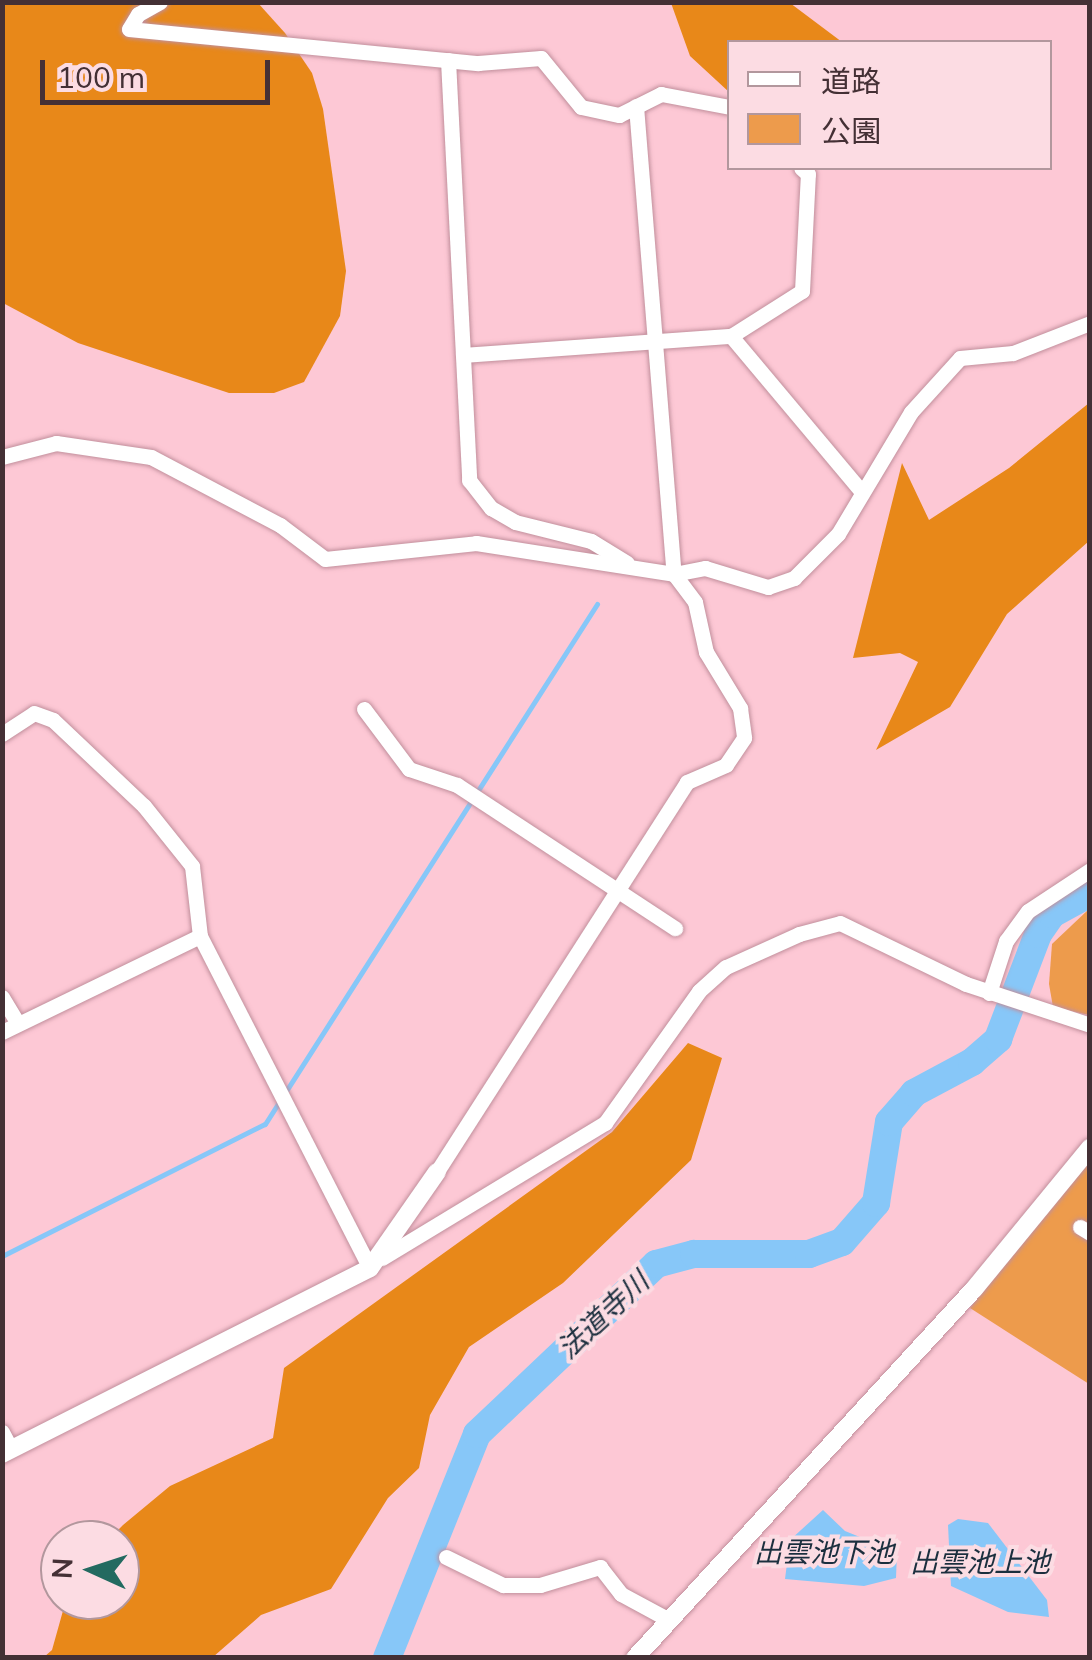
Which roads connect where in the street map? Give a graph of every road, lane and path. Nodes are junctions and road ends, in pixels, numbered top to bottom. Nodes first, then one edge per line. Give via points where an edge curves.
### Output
1 (160, 2) edge
2 (448, 60) junction
3 (636, 106) junction
4 (727, 106) edge
5 (803, 170) edge
6 (1090, 323) edge
7 (731, 336) junction
8 (656, 341) junction
9 (463, 354) junction
10 (2, 458) edge
11 (861, 491) junction
12 (634, 568) junction
13 (674, 574) junction
14 (364, 709) dead end
15 (2, 734) edge
16 (1090, 870) edge
17 (618, 890) junction
18 (675, 928) dead end
19 (200, 936) junction
20 (992, 994) junction
21 (2, 997) edge
22 (1090, 1024) edge
23 (10, 1028) edge
24 (1090, 1148) edge
25 (437, 1172) joint
26 (376, 1263) junction
27 (5, 1445) edge
28 (446, 1557) dead end
29 (670, 1620) junction
30 (635, 1658) edge

1 - 2 street via 138,14 129,29
2 - 3 street via 541,58 581,106 618,115
2 - 9 street
3 - 4 street via 661,94
3 - 8 street
5 - 7 street via 802,291
6 - 11 street via 1014,354 960,358 911,412
7 - 8 street
7 - 11 street
8 - 9 street
8 - 13 street
9 - 12 street via 469,480 491,508 514,522 591,541
10 - 12 street via 56,442 151,457 280,524 326,558 476,543
11 - 13 street via 838,534 794,578 768,587 705,568
12 - 13 street
13 - 17 street via 694,602 706,652 740,708 744,738 726,765 687,782
14 - 17 street via 409,769 457,786
15 - 19 street via 34,713 54,720 144,806 192,866
16 - 20 street via 1028,911 1006,942
17 - 18 street
17 - 25 street
19 - 23 street
19 - 26 street
20 - 22 street
20 - 26 street via 840,923 799,934 726,967 699,991 604,1123
21 - 23 street
24 - 29 street via 974,1289
25 - 26 street
26 - 27 street
28 - 29 street via 503,1585 540,1585 600,1566 621,1594
29 - 30 street

